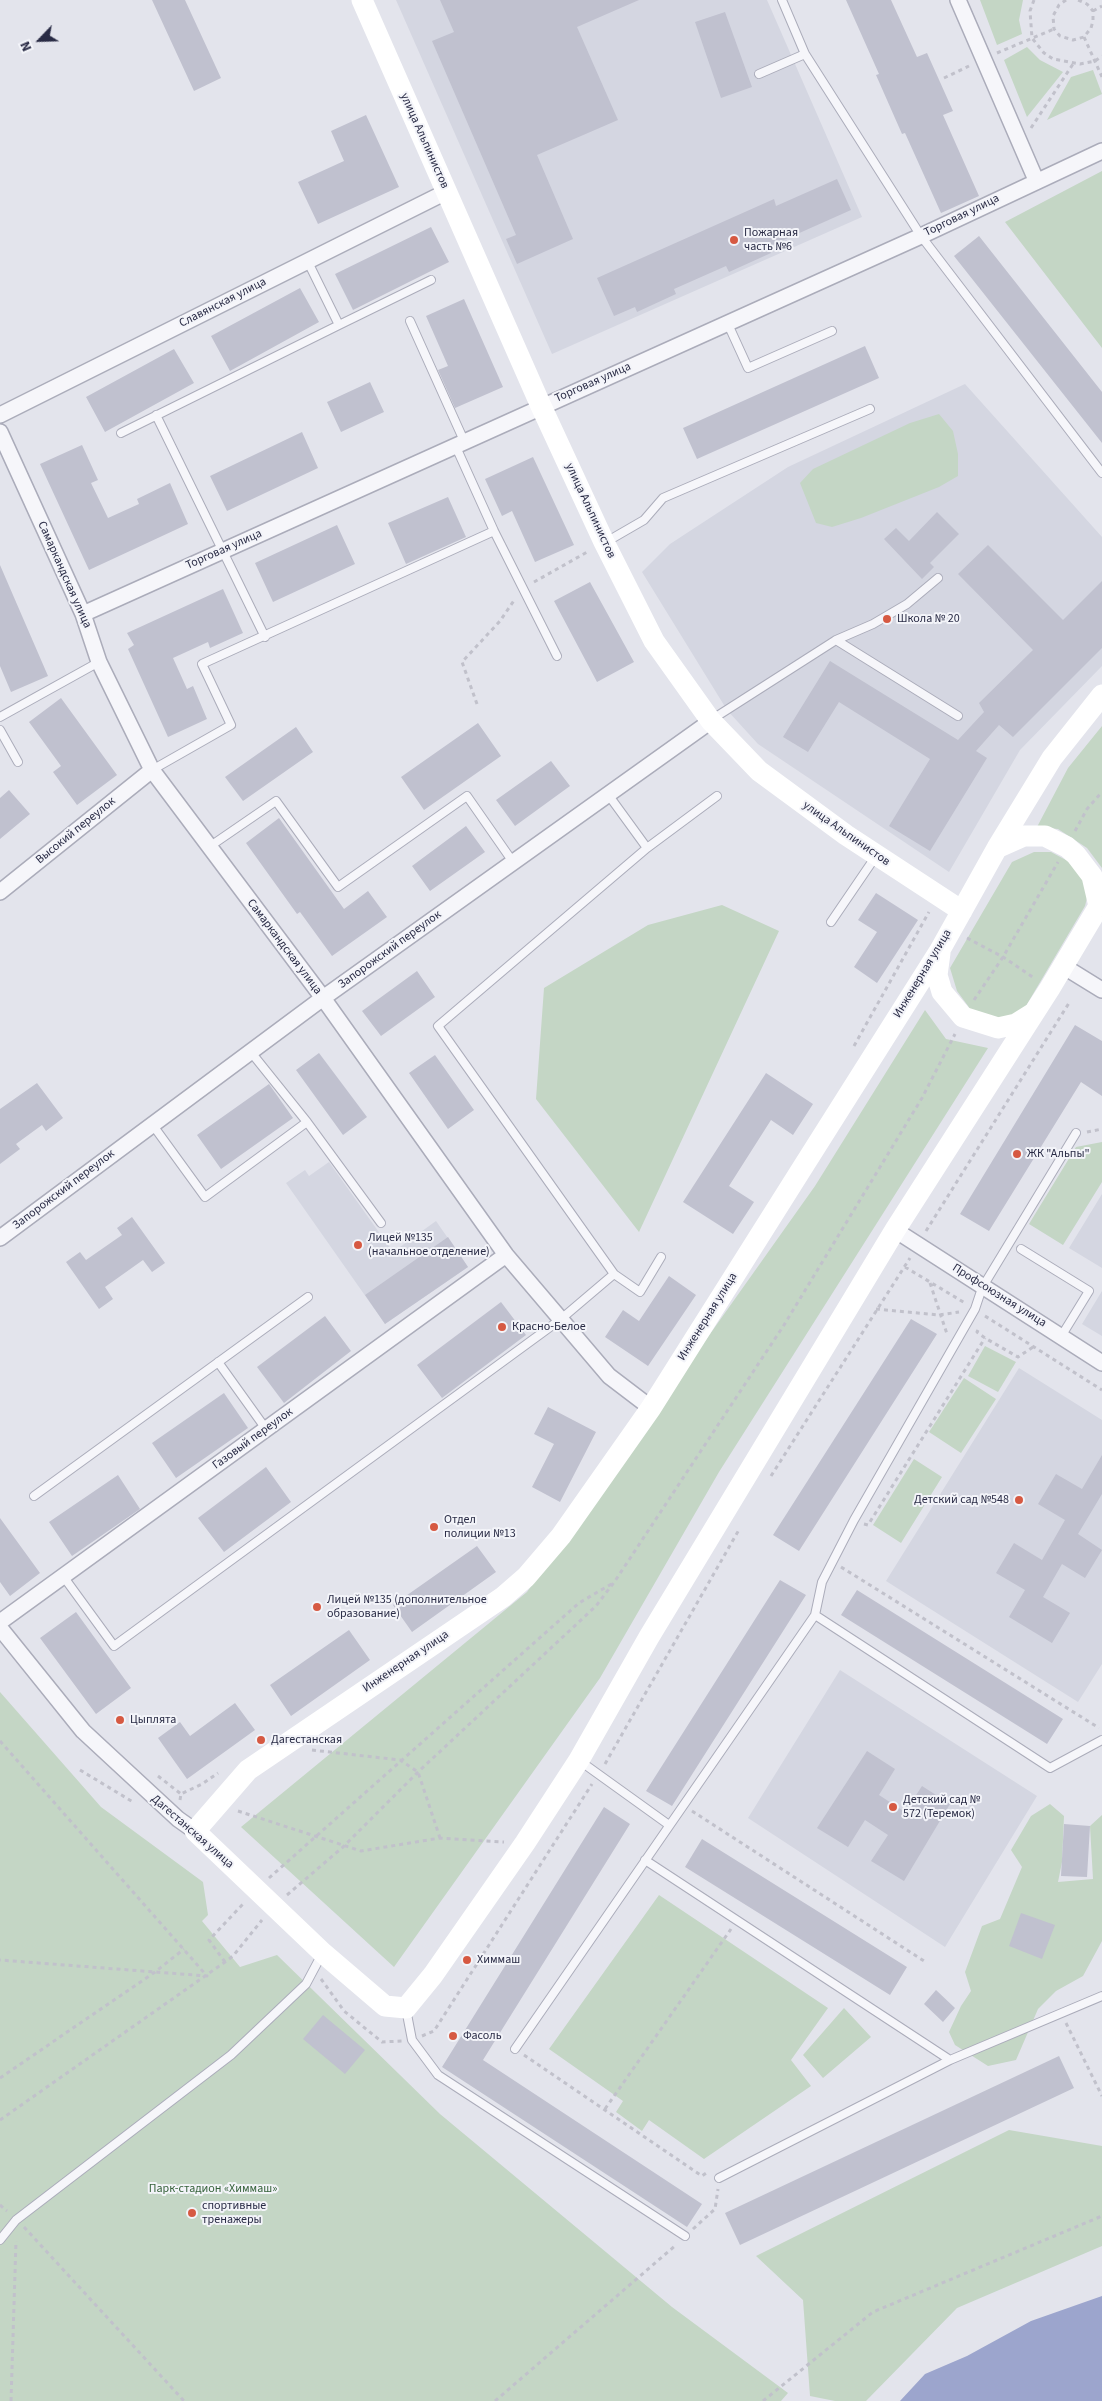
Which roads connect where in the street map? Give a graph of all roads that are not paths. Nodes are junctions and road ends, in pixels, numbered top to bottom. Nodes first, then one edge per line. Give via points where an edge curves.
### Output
1 (362, 0) edge
2 (782, 0) edge
3 (958, 0) edge
4 (805, 54) junction
5 (759, 74) dead end
6 (1102, 151) edge
7 (1036, 180) junction
8 (446, 192) junction
9 (921, 236) junction
10 (307, 260) junction
11 (431, 280) dead end
12 (410, 321) dead end
13 (727, 322) junction
14 (339, 325) junction
15 (832, 331) dead end
16 (541, 406) junction
17 (870, 409) dead end
18 (0, 415) edge
19 (156, 415) junction
20 (0, 432) edge
21 (121, 433) dead end
22 (461, 445) junction
23 (1102, 473) edge
24 (494, 531) junction
25 (604, 542) junction
26 (224, 550) junction
27 (938, 578) dead end
28 (83, 614) junction
29 (265, 637) junction
30 (836, 640) junction
31 (558, 656) dead end
32 (99, 662) junction
33 (1102, 695) edge
34 (958, 716) dead end
35 (0, 717) edge
36 (711, 720) junction
37 (0, 730) edge
38 (18, 762) dead end
39 (152, 770) junction
40 (607, 793) junction
41 (717, 796) dead end
42 (209, 847) junction
43 (647, 848) junction
44 (997, 848) junction
45 (876, 856) junction
46 (513, 862) junction
47 (0, 892) edge
48 (1100, 903) edge
49 (962, 911) junction
50 (830, 922) dead end
51 (940, 950) junction
52 (1063, 966) junction
53 (1102, 990) edge
54 (323, 998) junction
55 (1032, 1014) junction
56 (250, 1051) junction
57 (307, 1122) junction
58 (152, 1124) junction
59 (1076, 1134) dead end
60 (381, 1223) dead end
61 (895, 1230) junction
62 (0, 1238) edge
63 (1021, 1249) dead end
64 (506, 1255) junction
65 (662, 1257) dead end
66 (614, 1274) junction
67 (982, 1288) junction
68 (308, 1297) dead end
69 (560, 1319) junction
70 (1062, 1336) junction
71 (218, 1362) junction
72 (1102, 1363) edge
73 (651, 1408) junction
74 (266, 1429) junction
75 (34, 1496) dead end
76 (63, 1576) junction
77 (815, 1615) junction
78 (0, 1622) edge
79 (0, 1628) edge
80 (1102, 1740) edge
81 (578, 1760) junction
82 (186, 1825) junction
83 (669, 1825) junction
84 (645, 1860) junction
85 (319, 1961) junction
86 (1102, 1996) edge
87 (406, 2008) junction
88 (515, 2049) road end
89 (950, 2060) junction
90 (719, 2178) road end
91 (685, 2236) road end
92 (0, 2240) edge

1 - 8 street, улица Альпинистов
2 - 4 lane
3 - 7 street
4 - 5 lane
4 - 9 lane
6 - 7 street, Торговая улица
7 - 9 street, Торговая улица
8 - 10 street, Славянская улица
8 - 16 street, улица Альпинистов
9 - 13 street, Торговая улица
9 - 23 lane
10 - 14 lane
10 - 18 street, Славянская улица
11 - 14 lane
12 - 22 lane
13 - 15 lane via 748,368
13 - 16 street, Торговая улица
14 - 19 lane
16 - 22 street, Торговая улица
16 - 25 street, улица Альпинистов
17 - 25 lane via 663,498 644,520
19 - 21 lane
19 - 26 lane
20 - 28 street, Самаркандская улица
22 - 24 lane
22 - 26 street, Торговая улица
24 - 29 lane
24 - 31 lane
25 - 36 street, улица Альпинистов via 654,641
26 - 28 street, Торговая улица
26 - 29 lane
27 - 30 lane via 907,604
28 - 32 street, Самаркандская улица
29 - 39 lane via 202,664 231,725
30 - 34 lane
30 - 36 lane
32 - 35 lane
32 - 39 street, Самаркандская улица
33 - 44 street, Инженерная улица via 1052,758
36 - 40 street, Запорожский переулок
36 - 45 street, улица Альпинистов via 759,771
37 - 38 lane
39 - 42 street, Самаркандская улица
39 - 47 street, Высокий переулок
40 - 43 lane
40 - 46 street, Запорожский переулок
41 - 43 lane
42 - 46 lane via 276,801 338,887 467,796
42 - 54 street, Самаркандская улица
43 - 66 lane via 438,1026
44 - 48 street via 1024,836 1044,836 1066,847 1092,876
44 - 49 street, Инженерная улица
45 - 49 street, улица Альпинистов
45 - 50 lane
46 - 54 street, Запорожский переулок
48 - 52 street
49 - 51 street, Инженерная улица
51 - 55 street via 937,975 942,992 963,1017 998,1028 1016,1024
51 - 73 street, Инженерная улица
52 - 53 street
52 - 55 street
54 - 56 street, Запорожский переулок
54 - 64 street, Самаркандская улица
55 - 61 street
56 - 57 lane
56 - 58 street, Запорожский переулок
57 - 58 lane via 205,1197
57 - 60 lane
58 - 62 street, Запорожский переулок
59 - 67 lane
61 - 67 street, Профсоюзная улица
61 - 81 street
63 - 70 lane via 1089,1291
64 - 69 street, Самаркандская улица
64 - 74 street, Газовый переулок
65 - 66 lane via 640,1292
66 - 69 lane
67 - 70 street, Профсоюзная улица
67 - 77 lane via 975,1310 854,1520 822,1582
68 - 71 lane
69 - 73 street, Самаркандская улица via 609,1376
69 - 76 lane via 114,1646
70 - 72 street, Профсоюзная улица
71 - 74 lane
71 - 75 lane
73 - 82 street, Инженерная улица via 562,1536 526,1577 503,1597 248,1770
74 - 76 street, Газовый переулок
76 - 78 street, Газовый переулок
77 - 80 lane via 1050,1768
77 - 83 lane
79 - 82 street, Дагестанская улица via 83,1731
81 - 83 lane
81 - 87 street via 525,1843 433,1975
82 - 85 street, Дагестанская улица via 258,1889 266,1909
83 - 84 lane
84 - 88 lane
84 - 89 lane
85 - 87 street, Дагестанская улица via 385,2006
85 - 92 lane via 306,1984 231,2055 16,2220
86 - 89 lane
87 - 91 lane via 412,2040 438,2075
89 - 90 lane

